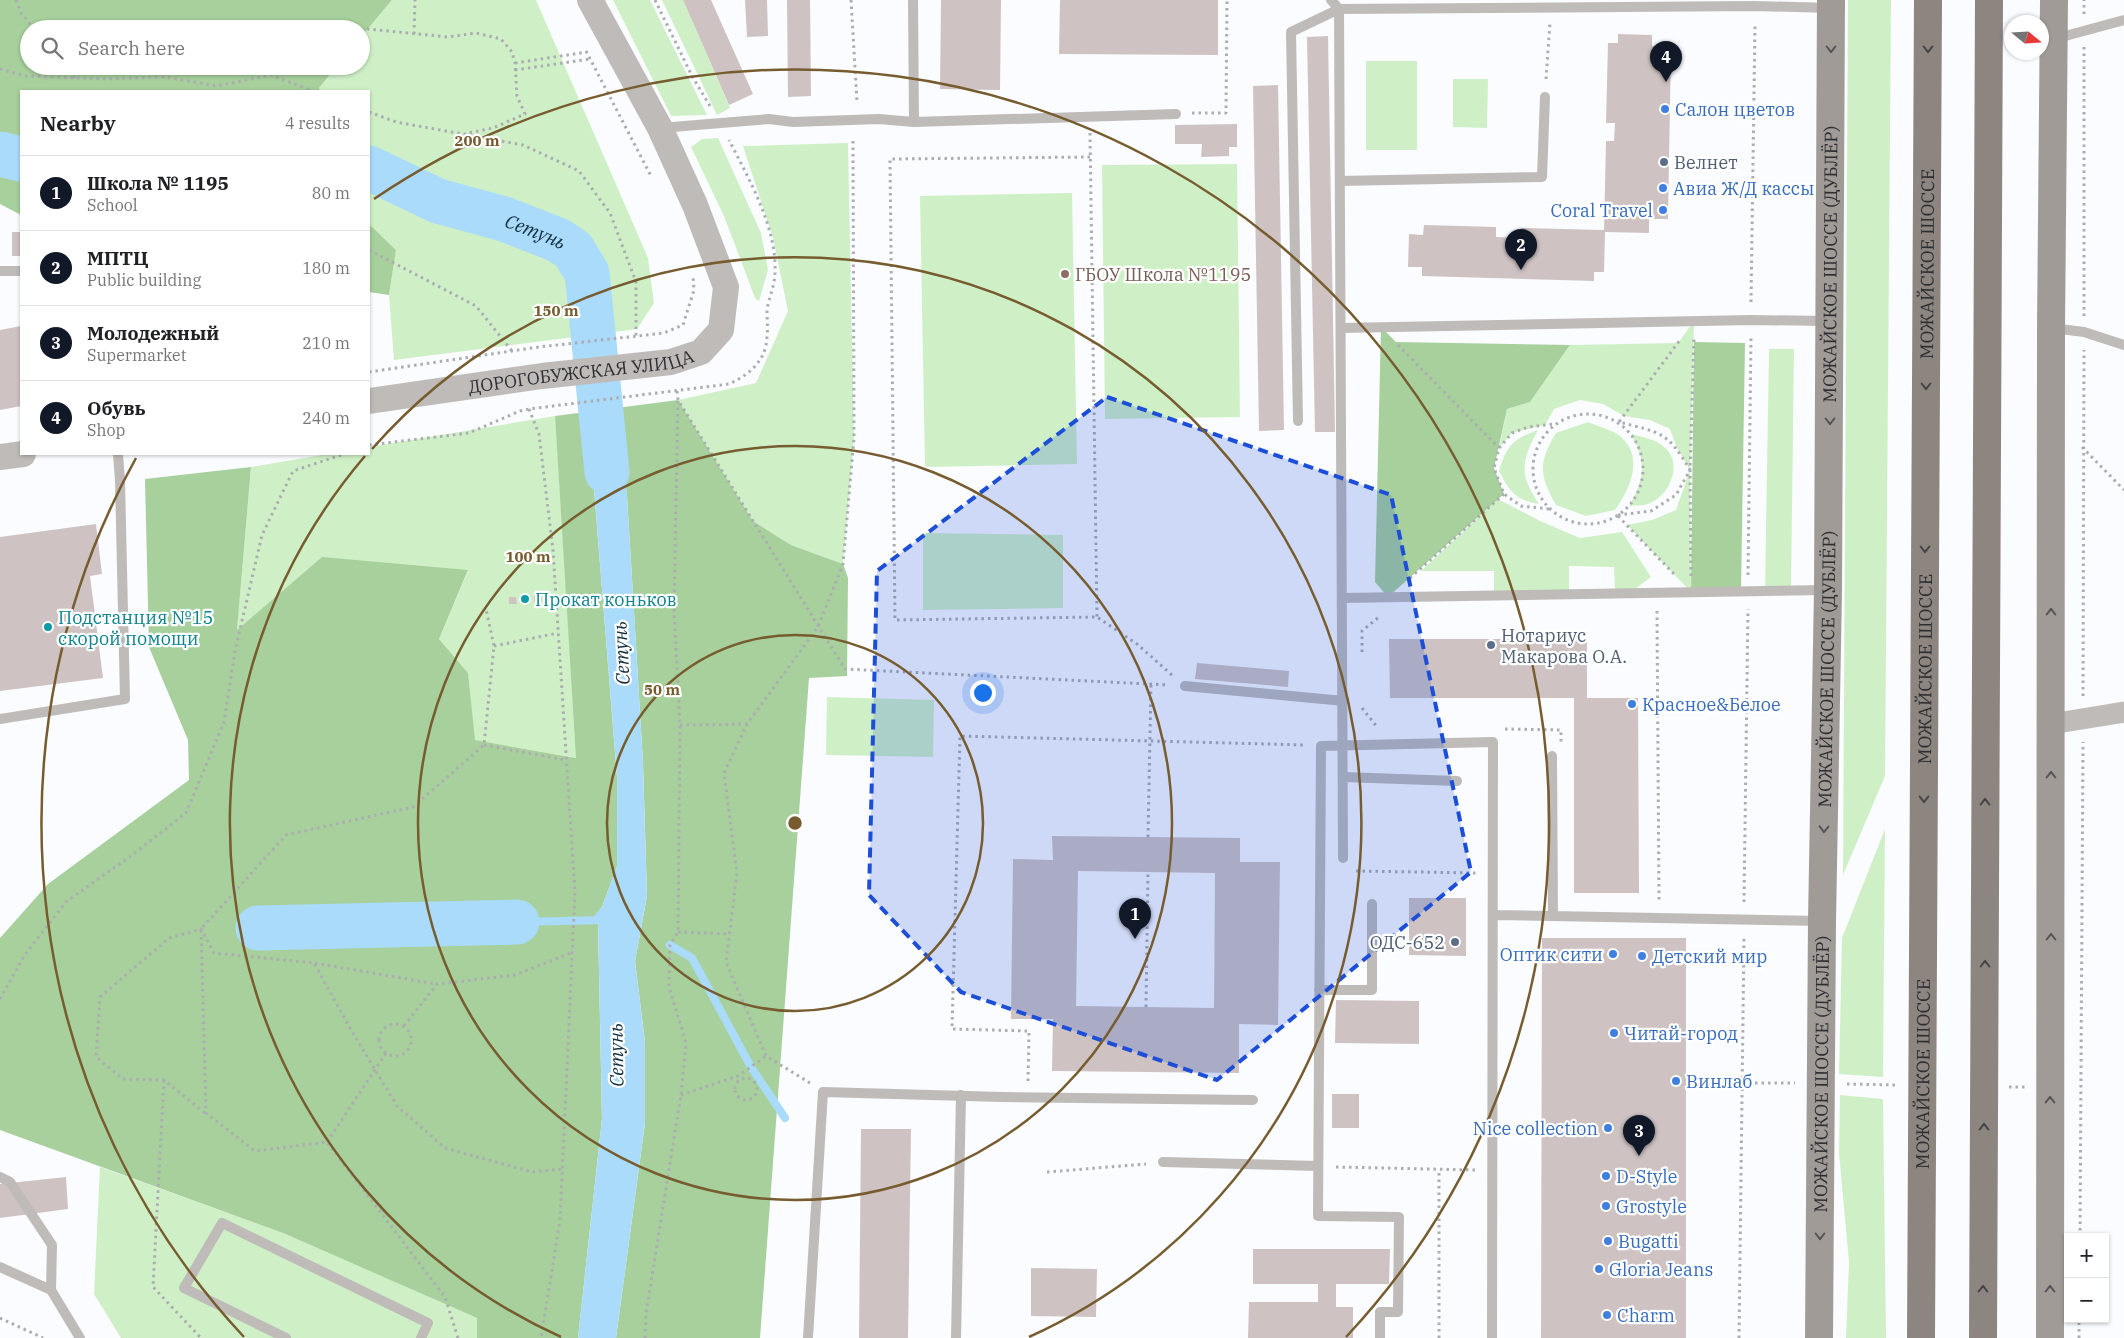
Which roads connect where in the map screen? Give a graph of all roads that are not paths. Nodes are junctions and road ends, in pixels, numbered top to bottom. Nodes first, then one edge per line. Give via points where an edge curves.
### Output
1 (590, 0) edge
2 (913, 0) edge
3 (1331, 0) edge
4 (1928, 0) edge
5 (1989, 0) edge
6 (2054, 0) edge
7 (1491, 4) edge
8 (1831, 4) edge
9 (1339, 9) junction
10 (2124, 20) edge
11 (2054, 39) junction
12 (1545, 97) road end
13 (1176, 114) road end
14 (914, 122) junction
15 (660, 128) junction
16 (1340, 182) junction
17 (0, 271) edge
18 (20, 271) edge
19 (1831, 322) junction
20 (1341, 328) junction
21 (2051, 328) junction
22 (2124, 344) edge
23 (370, 401) edge
24 (1298, 420) dead end
25 (20, 454) edge
26 (118, 455) edge
27 (0, 457) edge
28 (1828, 590) junction
29 (1343, 598) junction
30 (1185, 686) road end
31 (1344, 701) junction
32 (2124, 712) edge
33 (0, 719) edge
34 (2051, 724) junction
35 (1343, 744) junction
36 (1552, 756) dead end
37 (1343, 777) junction
38 (1457, 781) dead end
39 (1344, 858) dead end
40 (1372, 904) dead end
41 (1493, 915) junction
42 (1553, 916) junction
43 (1822, 921) junction
44 (1319, 990) junction
45 (960, 1095) junction
46 (1252, 1100) dead end
47 (1162, 1162) road end
48 (1318, 1166) junction
49 (0, 1177) edge
50 (0, 1267) edge
51 (51, 1290) junction
52 (80, 1338) edge
53 (286, 1338) edge
54 (421, 1338) edge
55 (808, 1338) edge
56 (956, 1338) edge
57 (1380, 1338) edge
58 (1492, 1338) edge
59 (1819, 1338) edge
60 (1922, 1338) edge
61 (1983, 1338) edge
62 (2050, 1338) edge

1 - 15 street, ДОРОГОБУЖСКАЯ УЛИЦА
2 - 14 lane
3 - 9 lane
4 -> 60 main road, МОЖАЙСКОЕ ШОССЕ
61 -> 5 main road
6 - 11 main road
7 - 8 lane
7 - 9 lane
8 -> 19 main road, МОЖАЙСКОЕ ШОССЕ (ДУБЛЁР)
9 - 16 lane
9 - 24 lane via 1291,32
10 - 11 lane
11 - 21 main road
12 - 16 lane via 1542,178
13 - 14 lane
14 - 15 lane via 878,119 793,122 769,119
15 - 23 street, ДОРОГОБУЖСКАЯ УЛИЦА via 696,205 726,287 721,330 701,352 671,362 542,376
16 - 20 lane
17 - 18 lane
19 - 20 lane via 1751,320
19 -> 28 main road, МОЖАЙСКОЕ ШОССЕ (ДУБЛЁР)
20 - 29 lane
21 - 22 lane via 2084,332
34 -> 21 main road
25 - 27 street
26 - 33 lane via 125,699
28 - 29 lane
28 -> 43 main road, МОЖАЙСКОЕ ШОССЕ (ДУБЛЁР)
29 - 31 lane
30 - 31 lane
31 - 35 lane
32 - 34 street
62 -> 34 main road
35 - 37 lane
35 - 41 lane via 1493,742
35 - 44 lane via 1321,746
36 - 42 lane
37 - 38 lane
37 - 39 lane
40 - 44 lane via 1372,990
41 - 42 lane
41 - 58 lane
42 - 43 lane
43 -> 59 main road, МОЖАЙСКОЕ ШОССЕ (ДУБЛЁР)
44 - 48 lane
45 - 46 lane
45 - 55 lane via 823,1092
45 - 56 lane
47 - 48 lane
48 - 57 lane via 1318,1216 1399,1217 1398,1312 1380,1312
49 - 51 lane via 10,1182 52,1245
50 - 51 lane
51 - 52 lane
53 - 54 lane via 184,1288 222,1223 428,1323

